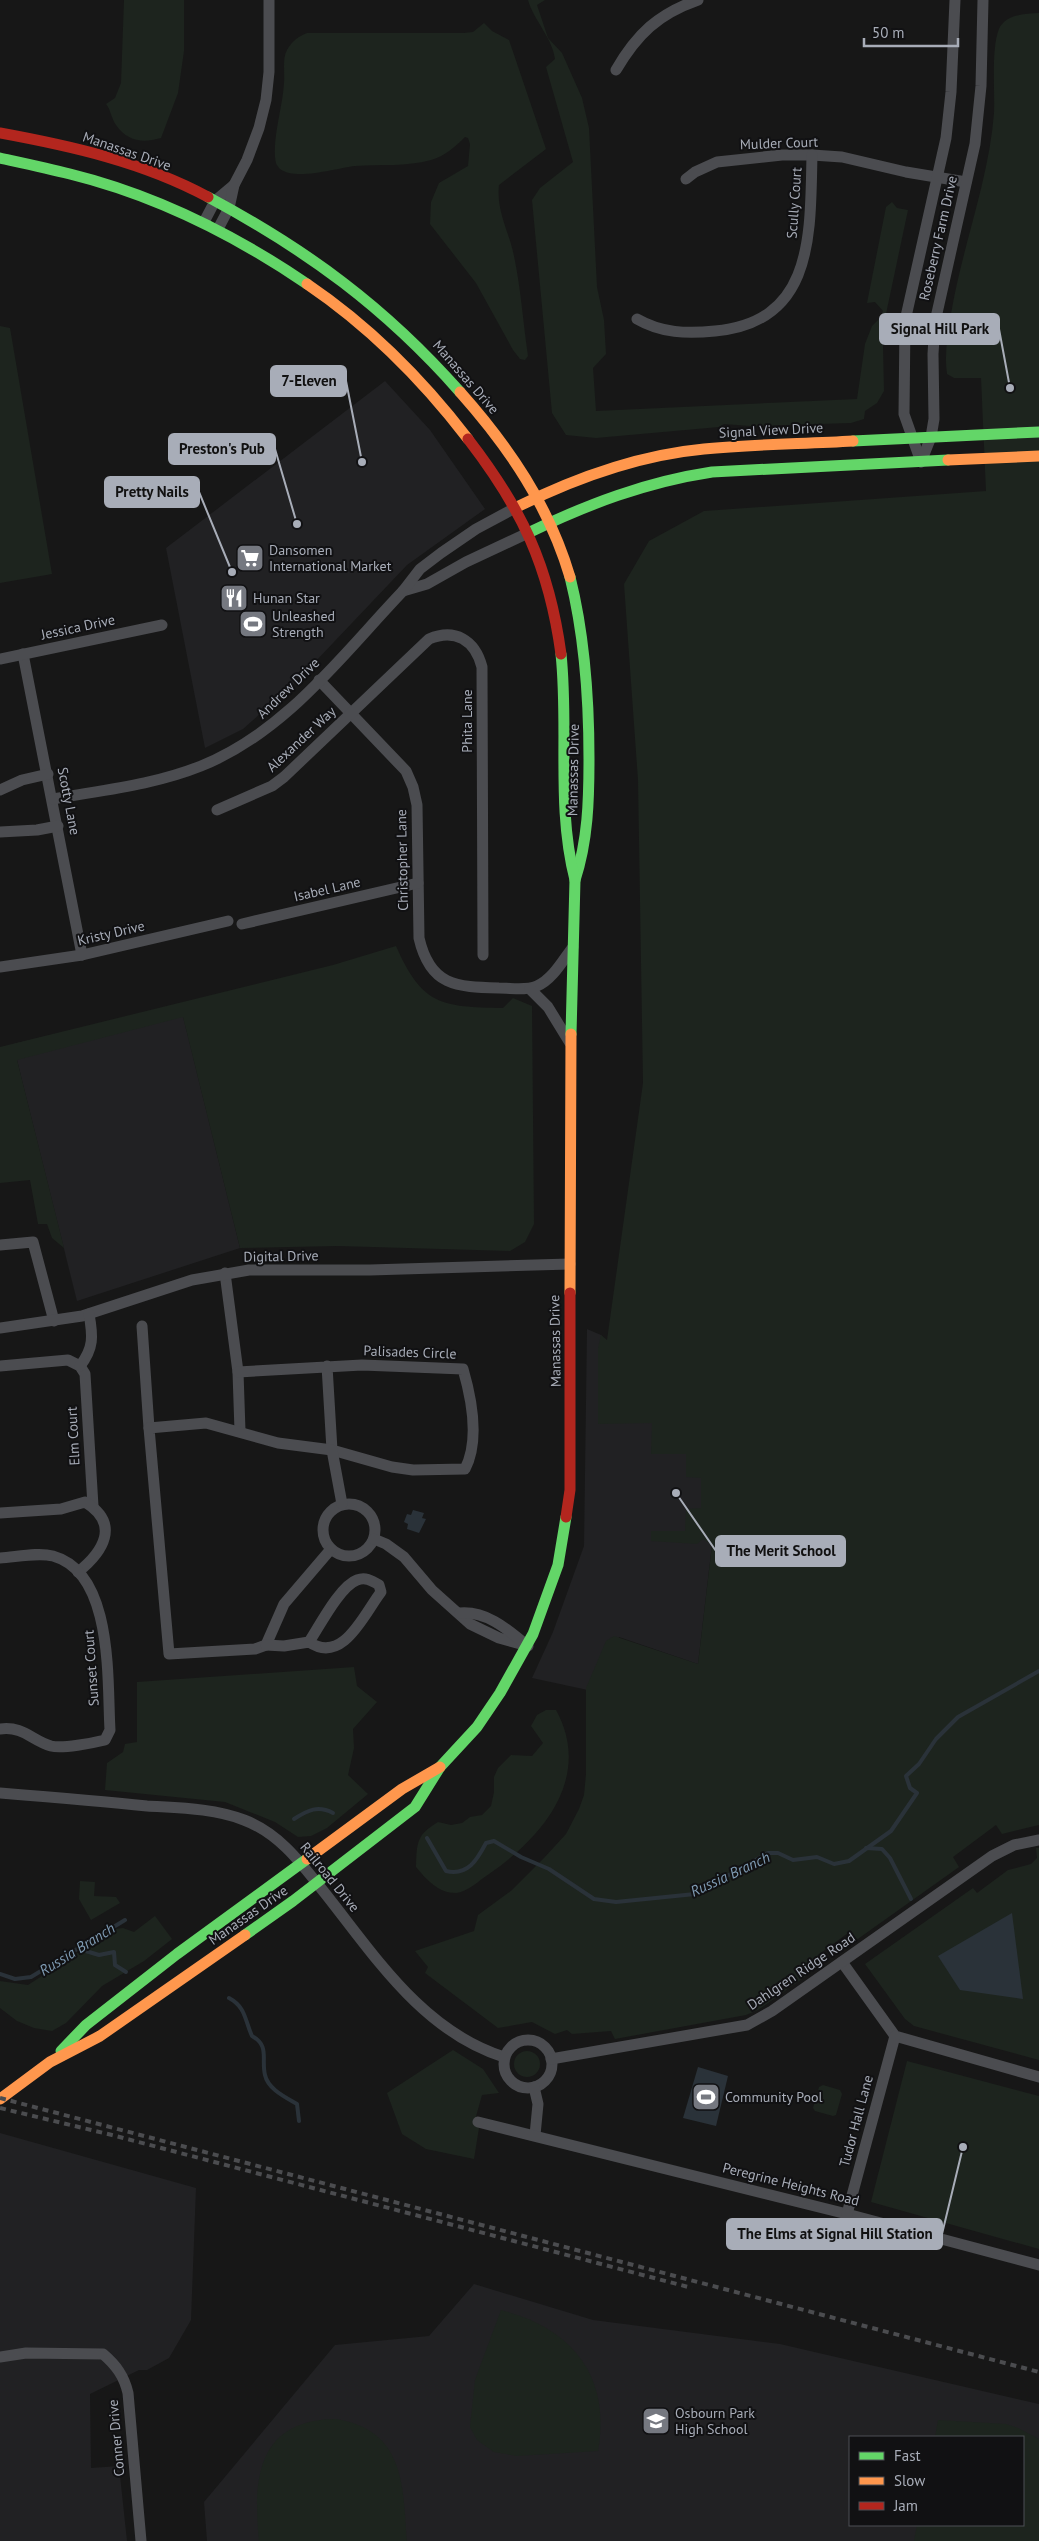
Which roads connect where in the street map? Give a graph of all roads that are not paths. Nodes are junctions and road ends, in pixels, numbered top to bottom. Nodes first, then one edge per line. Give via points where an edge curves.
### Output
1 (268, 0) edge
2 (698, 0) edge
3 (956, 0) edge
4 (982, 0) edge
5 (616, 70) dead end
6 (0, 133) edge
7 (812, 155) junction
8 (0, 158) edge
9 (937, 177) junction
10 (686, 180) dead end
11 (966, 182) junction
12 (234, 185) junction
13 (215, 201) junction
14 (229, 208) junction
15 (204, 222) junction
16 (218, 229) junction
17 (637, 319) dead end
18 (1039, 432) edge
19 (931, 437) junction
20 (911, 438) junction
21 (1039, 456) edge
22 (921, 462) junction
23 (537, 497) junction
24 (515, 508) junction
25 (550, 522) junction
26 (528, 534) junction
27 (403, 591) junction
28 (162, 625) dead end
29 (24, 654) junction
30 (0, 659) edge
31 (319, 680) junction
32 (351, 714) junction
33 (48, 774) junction
34 (0, 790) edge
35 (53, 799) junction
36 (217, 810) dead end
37 (58, 826) junction
38 (0, 832) edge
39 (575, 880) junction
40 (418, 883) junction
41 (228, 921) dead end
42 (242, 924) dead end
43 (574, 945) junction
44 (82, 955) junction
45 (483, 955) dead end
46 (0, 967) edge
47 (530, 989) junction
48 (571, 1045) junction
49 (0, 1245) edge
50 (570, 1264) junction
51 (225, 1273) junction
52 (88, 1314) junction
53 (54, 1321) junction
54 (142, 1326) dead end
55 (0, 1328) edge
56 (0, 1366) edge
57 (80, 1366) junction
58 (327, 1366) junction
59 (238, 1372) junction
60 (149, 1428) junction
61 (240, 1431) junction
62 (332, 1450) junction
63 (342, 1504) junction
64 (93, 1506) junction
65 (0, 1513) edge
66 (374, 1539) junction
67 (331, 1549) junction
68 (0, 1558) edge
69 (78, 1572) junction
70 (309, 1642) junction
71 (266, 1645) junction
72 (528, 1646) junction
73 (0, 1729) edge
74 (440, 1767) junction
75 (0, 1793) edge
76 (1039, 1840) edge
77 (302, 1864) junction
78 (318, 1884) junction
79 (842, 1962) junction
80 (894, 2036) junction
81 (504, 2057) junction
82 (551, 2059) junction
83 (50, 2062) junction
84 (1039, 2077) edge
85 (534, 2087) junction
86 (0, 2099) edge
87 (478, 2122) dead end
88 (535, 2134) junction
89 (847, 2214) junction
90 (1039, 2265) edge
91 (0, 2357) edge
92 (141, 2541) edge

1 - 12 street via 266,100 247,160
2 - 5 street via 665,16 644,31 631,44
3 - 9 street, Roseberry Farm Drive via 951,92
4 - 11 street, Roseberry Farm Drive via 979,108
6 - 13 main road, Manassas Drive via 100,156 141,169
7 - 9 street, Mulder Court via 842,157
7 - 10 street, Mulder Court via 717,162
7 - 17 street, Scully Court via 805,256 798,277 780,305 745,326 713,331 664,330
8 - 15 main road, Manassas Drive via 90,177
9 - 11 street, Mulder Court
9 - 20 street, Roseberry Farm Drive via 905,322 904,414
11 - 19 street, Roseberry Farm Drive via 935,322
12 - 13 street
12 - 14 street
13 - 14 main road, Manassas Drive
13 - 15 street
14 - 16 street
14 - 23 main road, Manassas Drive via 321,264 354,287 395,323 472,405
15 - 16 main road, Manassas Drive
16 - 24 main road, Manassas Drive via 279,264 351,315 383,343 453,418
18 - 19 main road, Signal View Drive
19 - 20 main road, Signal View Drive
19 - 22 street, Roseberry Farm Drive
20 - 22 street, Roseberry Farm Drive
20 - 23 main road, Signal View Drive via 703,449 605,471
21 - 22 main road
22 - 25 main road via 682,476 610,495
23 - 24 main road, Signal View Drive
23 - 25 main road, Manassas Drive
24 - 26 main road, Manassas Drive
24 - 27 street, Andrew Drive via 476,529 434,558 420,569
25 - 26 main road
25 - 39 main road, Manassas Drive via 578,603 586,660 589,722 587,824 583,859
26 - 27 street via 427,584
26 - 39 main road, Manassas Drive via 548,587 561,651 565,828 568,859
27 - 31 street, Andrew Drive
28 - 29 street, Jessica Drive
29 - 30 street, Jessica Drive
29 - 33 street, Scotty Lane
31 - 32 street, Christopher Lane
31 - 35 street, Andrew Drive via 268,729 202,766 146,783
32 - 36 street, Alexander Way via 278,782
32 - 40 street, Christopher Lane via 406,771 413,786 417,804
32 - 45 street, Phita Lane via 429,639 448,634 460,636 475,649 482,666
33 - 34 street via 22,780
33 - 35 street, Scotty Lane
35 - 37 street, Scotty Lane
37 - 38 street
37 - 44 street, Scotty Lane
39 - 43 main road, Manassas Drive
40 - 42 street, Isabel Lane
40 - 47 street, Christopher Lane via 419,938 423,958 435,972 445,980 470,987
41 - 44 street, Kristy Drive
43 - 47 street via 548,978
43 - 48 main road, Manassas Drive
44 - 46 street, Kristy Drive
47 - 48 street via 548,1007
48 - 50 main road, Manassas Drive
49 - 53 street via 33,1242
50 - 51 street, Digital Drive
50 - 72 main road, Manassas Drive via 570,1490 558,1565
51 - 52 street, Digital Drive via 192,1280
51 - 59 street
52 - 53 street, Digital Drive
52 - 57 street via 92,1340 90,1354
53 - 55 street, Digital Drive
54 - 60 street
56 - 57 street via 68,1360
57 - 64 street, Elm Court via 85,1374
58 - 59 street, Palisades Circle
58 - 62 street
58 - 62 street, Palisades Circle via 463,1369 471,1398 470,1460 465,1469 392,1468
59 - 61 street
60 - 61 street, Palisades Circle via 206,1423
60 - 71 street via 169,1654 255,1649
61 - 62 street, Palisades Circle via 278,1443
62 - 63 street
63 - 66 street via 351,1503 367,1510 375,1524
63 - 67 street via 329,1512 323,1527 323,1535
64 - 65 street via 85,1502 61,1509
64 - 69 street, Elm Court via 103,1520 105,1540
66 - 67 street via 368,1548 354,1556
66 - 72 street via 404,1557 470,1624 499,1638
67 - 71 street via 284,1604
68 - 69 street, Sunset Court via 51,1555
69 - 73 street, Sunset Court via 91,1591 103,1622 110,1730 105,1740 52,1746 21,1730
70 - 70 street via 340,1594 355,1580 369,1579 379,1585 381,1592 345,1641 330,1649 316,1647
70 - 71 street
72 - 74 main road, Manassas Drive via 477,1727
74 - 77 main road, Manassas Drive via 402,1789
74 - 78 main road, Manassas Drive via 415,1807
75 - 77 street, Railroad Drive via 224,1814 264,1830
76 - 79 street, Dahlgren Ridge Road via 1014,1845 992,1856
77 - 78 street, Railroad Drive
77 - 83 main road, Manassas Drive via 177,1954 86,2025
78 - 81 street, Railroad Drive via 376,1960 419,2005 462,2038
78 - 83 main road, Manassas Drive via 100,2036
79 - 80 street
79 - 82 street, Dahlgren Ridge Road via 747,2025
80 - 84 street
80 - 89 street, Tudor Hall Lane
81 - 82 street via 514,2044 529,2040 542,2045
81 - 85 street via 504,2069 511,2082 520,2087
82 - 85 street via 547,2079
83 - 86 main road, Manassas Drive
85 - 88 street via 538,2109
87 - 88 street, Peregrine Heights Road
88 - 89 street, Peregrine Heights Road
89 - 90 street, Peregrine Heights Road
91 - 92 street, Conner Drive via 60,2352 103,2354 121,2373 128,2393

